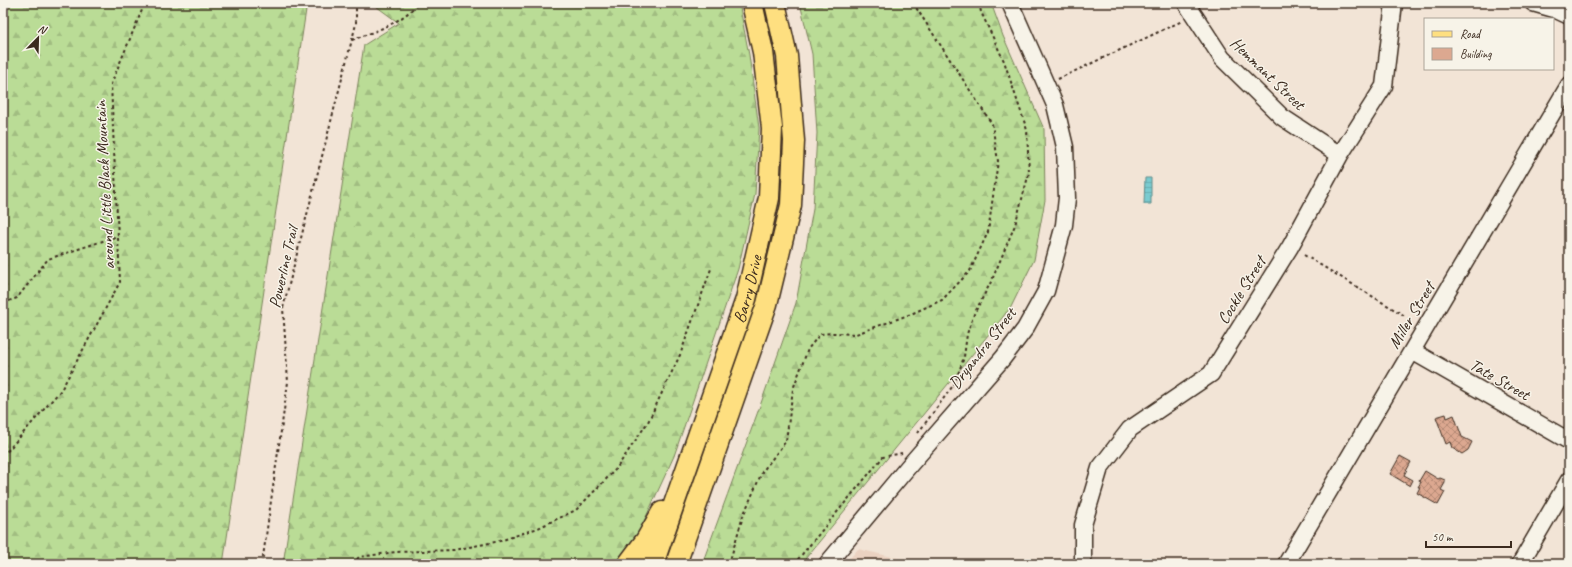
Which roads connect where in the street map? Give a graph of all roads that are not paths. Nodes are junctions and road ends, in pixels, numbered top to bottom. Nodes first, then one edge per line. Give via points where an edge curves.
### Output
1 (752, 3) edge
2 (775, 3) edge
3 (1010, 3) edge
4 (1394, 3) edge
5 (1533, 3) edge
6 (1190, 9) edge
7 (1569, 16) edge
8 (1569, 85) edge
9 (1340, 155) junction
10 (1412, 351) junction
11 (1569, 441) edge
12 (688, 466) junction
13 (1569, 480) edge
14 (628, 564) edge
15 (653, 564) edge
16 (676, 564) edge
17 (827, 564) edge
18 (1083, 564) edge
19 (1286, 564) edge
20 (1520, 564) edge

1 - 12 main road, Barry Drive via 763,52 772,128 769,198 746,299
2 - 16 main road, Barry Drive via 787,56 794,141 791,205 767,304
3 - 17 street, Dryandra Street via 1055,105 1065,148 1067,198 1064,225 1046,292 1003,358
4 - 9 street, Cockle Street via 1384,86
5 - 7 street
6 - 9 street, Hemmant Street via 1222,58 1282,117
8 - 10 street, Miller Street
9 - 18 street, Cockle Street via 1290,247 1211,374 1130,429 1100,468 1083,525
10 - 11 street, Tate Street
10 - 19 street, Miller Street
12 - 14 main road via 654,526
12 - 15 main road, Barry Drive
13 - 20 street

